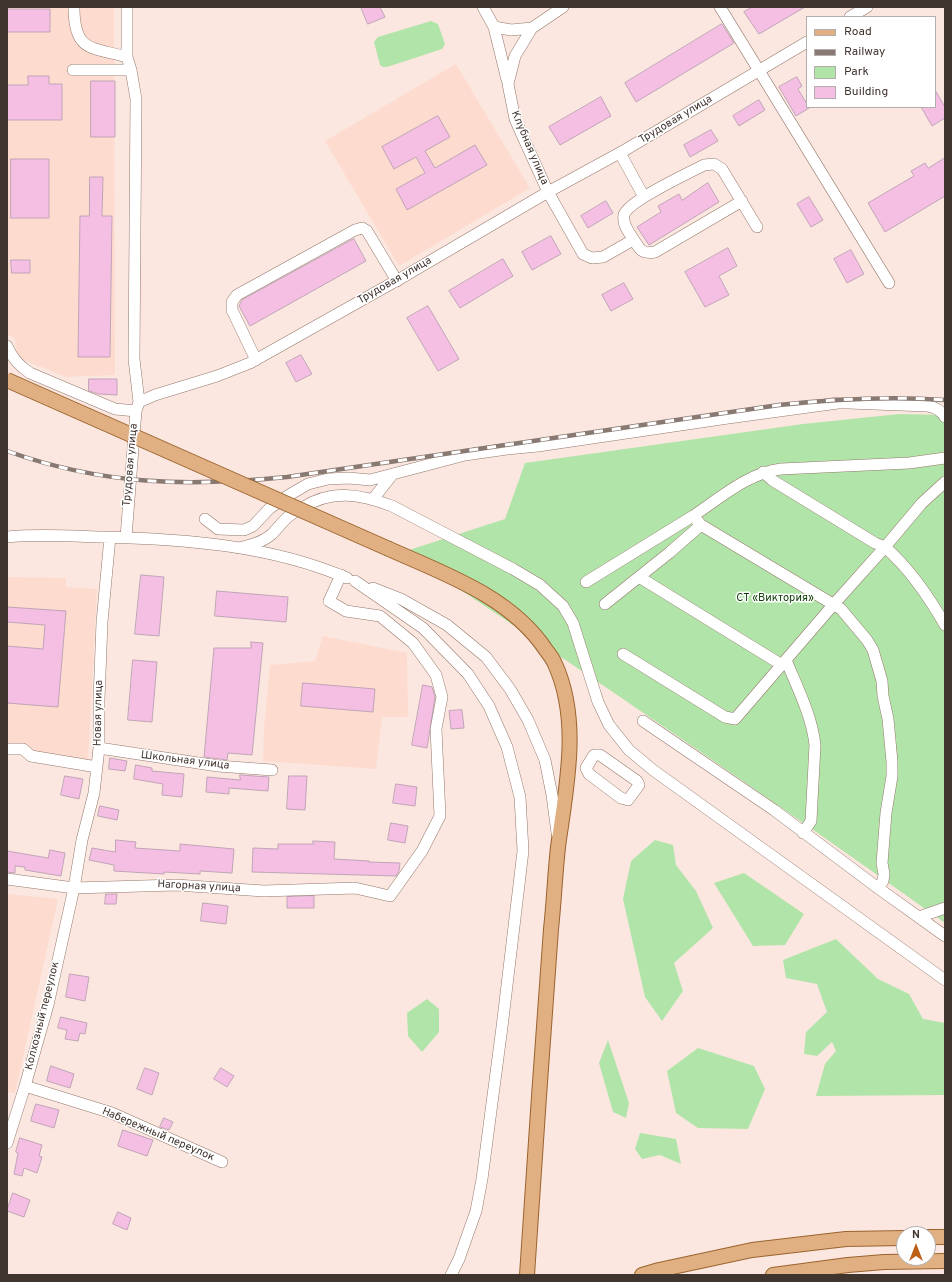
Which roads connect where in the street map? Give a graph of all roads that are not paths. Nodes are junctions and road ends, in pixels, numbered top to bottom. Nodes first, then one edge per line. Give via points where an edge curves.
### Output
1 (74, 7) edge
2 (127, 7) edge
3 (483, 7) edge
4 (563, 7) edge
5 (720, 7) edge
6 (867, 7) edge
7 (852, 16) edge
8 (494, 27) junction
9 (532, 28) junction
10 (806, 43) edge
11 (127, 57) junction
12 (73, 70) dead end
13 (131, 70) junction
14 (759, 70) junction
15 (508, 84) junction
16 (620, 153) junction
17 (548, 192) junction
18 (644, 197) junction
19 (742, 201) junction
20 (757, 227) dead end
21 (633, 240) junction
22 (397, 281) junction
23 (888, 284) dead end
24 (7, 346) edge
25 (256, 360) junction
26 (7, 380) edge
27 (137, 406) junction
28 (945, 417) edge
29 (945, 458) edge
30 (763, 472) junction
31 (392, 475) junction
32 (943, 487) edge
33 (373, 499) junction
34 (693, 516) junction
35 (205, 519) dead end
36 (701, 525) junction
37 (7, 529) edge
38 (218, 529) junction
39 (32, 535) junction
40 (110, 537) junction
41 (126, 537) junction
42 (7, 538) edge
43 (211, 544) junction
44 (885, 547) junction
45 (239, 548) junction
46 (341, 575) junction
47 (639, 577) junction
48 (355, 581) junction
49 (586, 582) dead end
50 (605, 604) dead end
51 (834, 604) junction
52 (945, 625) edge
53 (623, 654) dead end
54 (784, 662) junction
55 (643, 721) dead end
56 (99, 748) junction
57 (7, 749) edge
58 (629, 750) junction
59 (97, 767) junction
60 (619, 767) junction
61 (272, 770) dead end
62 (804, 833) junction
63 (557, 856) junction
64 (7, 879) edge
65 (74, 888) junction
66 (878, 888) junction
67 (945, 908) edge
68 (919, 917) junction
69 (945, 936) edge
70 (945, 980) edge
71 (25, 1086) junction
72 (7, 1143) edge
73 (222, 1162) dead end
74 (896, 1238) edge
75 (945, 1261) edge
76 (451, 1275) edge
77 (527, 1275) edge
78 (642, 1275) edge
79 (772, 1275) edge

1 - 11 street via 74,22 80,40 92,48
2 - 11 street
3 - 8 street
4 - 9 street, Клубная улица
5 - 14 street
6 - 7 street
8 - 9 street via 511,30
8 - 15 street
9 - 15 street, Клубная улица via 515,56
10 - 14 street, Трудовая улица
11 - 13 street
12 - 13 street
13 - 27 street via 136,99 134,359
14 - 16 street, Трудовая улица
14 - 23 street
15 - 17 street, Клубная улица via 515,119
16 - 17 street, Трудовая улица
16 - 18 street
17 - 21 street, Клубная улица via 583,254 592,258 603,257
17 - 22 street, Трудовая улица
18 - 19 street via 704,165 714,164 722,169
18 - 21 street via 629,208 624,216 625,226
19 - 20 street
19 - 21 street via 655,252 640,250
22 - 25 street, Трудовая улица
22 - 25 street via 367,231 362,228 237,295 232,302 232,310
24 - 27 street via 19,366 30,373 115,410
25 - 27 street, Трудовая улица via 217,376 155,395
26 - 63 main road, bridge via 389,549 478,591 512,612 538,636 555,662 568,711 570,742
27 - 41 street, Трудовая улица
28 - 31 street via 937,409 927,406 838,404 538,446 507,448 465,455
29 - 30 street via 909,463
30 - 34 street
30 - 44 street via 772,480
31 - 33 street
31 - 38 street via 370,480 328,479 308,484 270,508 253,526 244,530
32 - 44 street via 922,503
33 - 45 street via 334,495 313,501 290,515 271,535 256,544
33 - 58 street via 392,506 513,569 540,585 563,606 573,623 598,702 609,725
34 - 36 street
34 - 49 street
35 - 38 street
36 - 47 street
36 - 51 street
37 - 39 street
38 - 43 street
39 - 40 street
39 - 42 street
40 - 41 street
40 - 56 street, Новая улица via 102,622
41 - 43 street
43 - 45 street
44 - 51 street
44 - 52 street via 897,557 930,600
45 - 46 street via 270,553
46 - 48 street
46 - 65 street, Нагорная улица via 329,601 346,611 380,616 413,643 436,675 442,697 436,730 440,816 422,851 390,896 355,888 264,891 176,885
47 - 50 street
47 - 54 street
48 - 63 street via 401,599 447,625 486,657 510,688 528,720 545,760 555,815
48 - 76 street via 422,628 468,674 489,706 507,747 520,797 523,851 482,1179 476,1211
51 - 54 street
51 - 66 street via 863,634 873,650 882,681 888,719 892,776 886,813 882,864 884,874
53 - 54 street via 725,717 735,719
54 - 62 street via 814,734 811,821
55 - 62 street
56 - 59 street, Новая улица
56 - 61 street, Школьная улица via 218,766
57 - 59 street via 23,749 31,756
58 - 60 street
58 - 70 street via 653,770
59 - 65 street, Новая улица
60 - 60 street via 639,785 628,800 621,798 589,774 586,768 594,755 600,755
62 - 66 street
63 - 77 main road
64 - 65 street, Нагорная улица
65 - 71 street, Колхозный переулок via 48,1005
66 - 68 street
67 - 68 street
68 - 69 street
71 - 72 street, Колхозный переулок
71 - 73 street, Набережный переулок via 112,1113
74 - 78 main road via 846,1239 752,1250
75 - 79 main road via 884,1262

